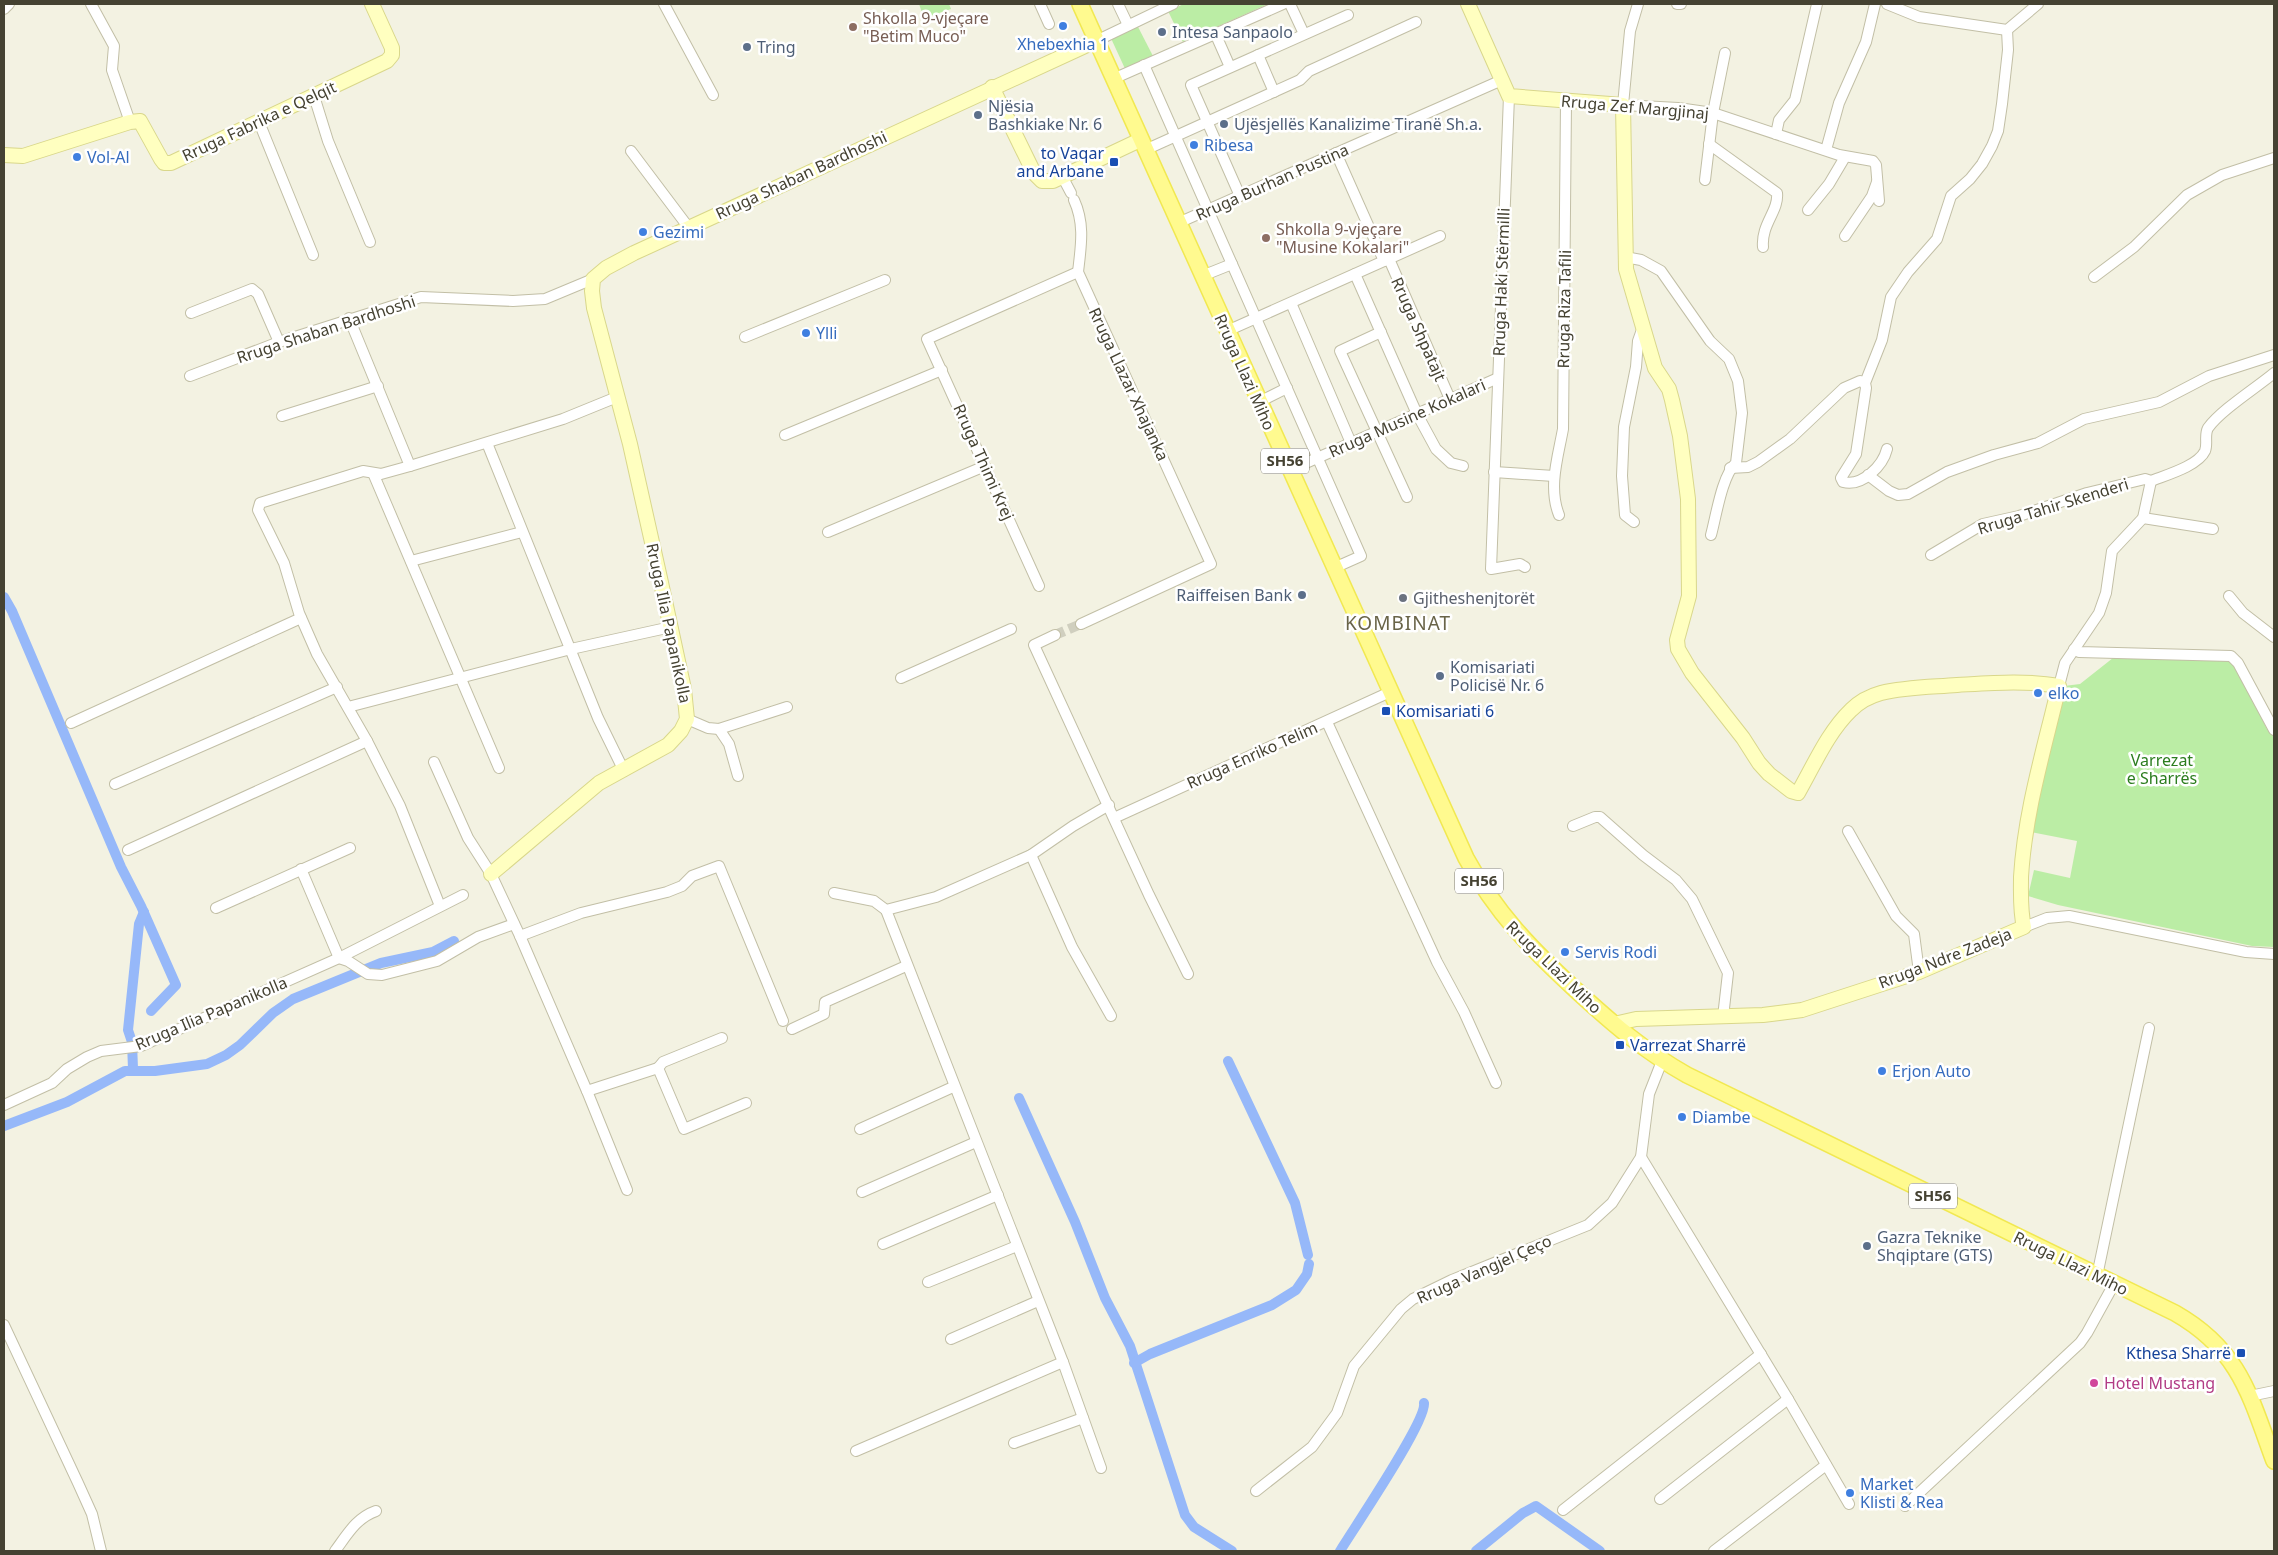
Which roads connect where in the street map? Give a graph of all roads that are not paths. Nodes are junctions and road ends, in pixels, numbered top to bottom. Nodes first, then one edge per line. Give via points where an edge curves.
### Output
1 (10, 4) edge
2 (91, 4) edge
3 (372, 4) edge
4 (664, 4) edge
5 (1040, 4) edge
6 (1080, 4) edge
7 (1118, 4) edge
8 (1173, 4) edge
9 (1282, 4) edge
10 (1290, 4) edge
11 (1468, 4) edge
12 (1638, 4) edge
13 (1817, 4) edge
14 (1875, 4) edge
15 (1887, 4) edge
16 (2038, 4) edge
17 (1900, 6) edge
18 (4, 8) edge
19 (1348, 15) dead end
20 (1416, 22) dead end
21 (1049, 24) dead end
22 (1128, 25) junction
23 (2007, 30) junction
24 (1215, 33) junction
25 (1304, 34) junction
26 (1096, 41) junction
27 (1726, 53) dead end
28 (1258, 55) junction
29 (1144, 65) junction
30 (1230, 68) junction
31 (1113, 79) junction
32 (1502, 80) junction
33 (992, 88) junction
34 (1274, 92) junction
35 (713, 95) dead end
36 (314, 96) junction
37 (1509, 96) junction
38 (1566, 102) junction
39 (1623, 106) junction
40 (1713, 113) junction
41 (130, 122) junction
42 (258, 122) junction
43 (1207, 122) junction
44 (1776, 134) junction
45 (1175, 136) junction
46 (1709, 144) junction
47 (1142, 145) junction
48 (1826, 150) junction
49 (631, 151) dead end
50 (1336, 153) junction
51 (4, 155) edge
52 (1845, 157) junction
53 (2274, 158) edge
54 (1062, 176) junction
55 (1878, 179) junction
56 (1705, 180) dead end
57 (1240, 196) junction
58 (1879, 201) dead end
59 (1208, 210) junction
60 (1808, 210) dead end
61 (1178, 223) junction
62 (689, 228) junction
63 (1440, 236) dead end
64 (1845, 236) dead end
65 (370, 242) dead end
66 (1763, 247) dead end
67 (313, 255) dead end
68 (1625, 257) junction
69 (1386, 260) junction
70 (1232, 264) junction
71 (1078, 272) junction
72 (1355, 274) junction
73 (1202, 276) junction
74 (2094, 277) dead end
75 (593, 279) junction
76 (885, 280) dead end
77 (1290, 303) junction
78 (191, 313) dead end
79 (349, 318) junction
80 (1256, 318) junction
81 (1643, 327) junction
82 (1227, 332) junction
83 (1381, 332) junction
84 (745, 337) dead end
85 (279, 342) junction
86 (2274, 356) edge
87 (942, 370) junction
88 (2274, 374) edge
89 (190, 376) dead end
90 (1498, 378) junction
91 (1865, 383) junction
92 (378, 386) junction
93 (1287, 388) junction
94 (617, 397) junction
95 (1450, 399) junction
96 (1259, 402) junction
97 (1417, 414) junction
98 (282, 416) dead end
99 (1377, 431) junction
100 (786, 435) dead end
101 (487, 443) junction
102 (1351, 443) junction
103 (1887, 448) dead end
104 (1318, 458) junction
105 (410, 466) junction
106 (985, 466) junction
107 (1463, 466) dead end
108 (1730, 468) junction
109 (1290, 470) junction
110 (1494, 472) junction
111 (373, 473) junction
112 (1868, 475) junction
113 (1554, 476) junction
114 (2151, 481) junction
115 (1406, 497) dead end
116 (1559, 515) dead end
117 (2143, 518) junction
118 (1634, 522) dead end
119 (2213, 529) dead end
120 (522, 532) junction
121 (828, 532) dead end
122 (1711, 535) dead end
123 (1931, 555) dead end
124 (410, 561) junction
125 (1525, 567) dead end
126 (1334, 568) junction
127 (1039, 586) dead end
128 (2228, 596) dead end
129 (301, 618) junction
130 (1081, 624) tunnel mouth
131 (671, 627) junction
132 (1011, 629) dead end
133 (1055, 635) tunnel mouth
134 (2274, 637) edge
135 (571, 649) junction
136 (2074, 649) junction
137 (461, 678) junction
138 (901, 678) dead end
139 (2059, 686) junction
140 (337, 687) junction
141 (1390, 692) junction
142 (348, 707) junction
143 (787, 707) dead end
144 (687, 719) junction
145 (1327, 722) junction
146 (71, 723) dead end
147 (719, 729) junction
148 (2274, 730) edge
149 (368, 741) junction
150 (434, 762) dead end
151 (499, 768) dead end
152 (624, 771) junction
153 (738, 776) dead end
154 (115, 784) dead end
155 (1109, 805) junction
156 (1114, 818) junction
157 (1573, 826) dead end
158 (1848, 830) dead end
159 (350, 848) dead end
160 (128, 850) dead end
161 (1031, 855) junction
162 (301, 870) junction
163 (491, 874) junction
164 (834, 893) dead end
165 (463, 895) dead end
166 (440, 906) junction
167 (216, 908) dead end
168 (886, 910) junction
169 (514, 924) junction
170 (2024, 927) junction
171 (520, 936) junction
172 (2274, 954) edge
173 (344, 959) junction
174 (906, 966) junction
175 (1919, 972) junction
176 (1188, 974) dead end
177 (1111, 1016) dead end
178 (1723, 1017) junction
179 (783, 1021) dead end
180 (1614, 1024) junction
181 (2149, 1028) dead end
182 (792, 1029) dead end
183 (722, 1038) dead end
184 (1662, 1061) junction
185 (658, 1068) junction
186 (1496, 1083) dead end
187 (953, 1087) junction
188 (587, 1091) junction
189 (746, 1103) dead end
190 (4, 1105) edge
191 (860, 1129) dead end
192 (976, 1142) junction
193 (1642, 1157) junction
194 (627, 1190) dead end
195 (862, 1192) dead end
196 (998, 1195) junction
197 (883, 1244) dead end
198 (1017, 1246) junction
199 (2098, 1276) junction
200 (928, 1282) dead end
201 (2114, 1284) junction
202 (1038, 1301) junction
203 (4, 1325) edge
204 (951, 1339) dead end
205 (1760, 1354) junction
206 (1063, 1362) junction
207 (2274, 1391) edge
208 (2250, 1396) junction
209 (1788, 1399) junction
210 (1083, 1418) junction
211 (1014, 1443) dead end
212 (856, 1451) dead end
213 (2274, 1461) edge
214 (1826, 1465) junction
215 (1101, 1468) dead end
216 (1256, 1491) dead end
217 (1660, 1499) dead end
218 (1849, 1504) dead end
219 (1905, 1506) dead end
220 (1563, 1510) dead end
221 (376, 1511) dead end
222 (101, 1549) edge
223 (336, 1551) edge
224 (1714, 1551) edge

1 - 18 street
2 - 41 street via 114,46 112,70
3 - 36 street, Rruga Fabrika e Qelqit via 392,48 390,59
4 - 35 street
5 - 21 street
6 - 26 main road, Rruga Llazi Miho / SH56
7 - 22 street
8 - 22 street
9 - 24 street
10 - 25 street
11 - 32 street, Rruga Haki Stërmilli
12 - 39 street via 1630,31
13 - 44 street via 1795,100 1779,120
14 - 48 street via 1866,42 1839,103
15 - 17 street
16 - 23 street
17 - 23 street via 1919,16
19 - 25 street
20 - 34 street via 1309,71 1300,80
22 - 26 street
23 - 91 street via 2002,104 1992,146 1970,180 1951,196 1937,240 1891,297 1882,340
24 - 29 street
24 - 30 street
25 - 28 street
26 - 31 main road, Rruga Llazi Miho / SH56
26 - 33 street, Rruga Shaban Bardhoshi
27 - 40 street
28 - 30 street
28 - 34 street
29 - 31 street
29 - 45 street
30 - 43 street via 1191,85
31 - 47 main road, Rruga Llazi Miho / SH56
32 - 37 street, Rruga Haki Stërmilli
32 - 50 street, Rruga Burhan Pustina
33 - 54 street via 1037,177 1047,182
33 - 62 street, Rruga Shaban Bardhoshi
34 - 43 street
36 - 42 street, Rruga Fabrika e Qelqit
36 - 65 street via 328,140
37 - 38 street, Rruga Zef Margjinaj
37 - 90 street, Rruga Haki Stërmilli
38 - 39 street, Rruga Zef Margjinaj
38 - 113 street, Rruga Riza Tafili via 1563,429
39 - 40 street, Rruga Zef Margjinaj
39 - 68 street
40 - 44 street, Rruga Zef Margjinaj
40 - 46 street
41 - 42 street, Rruga Fabrika e Qelqit via 140,121 143,124 161,159 168,164
41 - 51 street via 23,156
42 - 67 street
43 - 45 street
43 - 57 street
44 - 48 street, Rruga Zef Margjinaj
45 - 47 street
45 - 59 street
46 - 56 street
46 - 66 street via 1777,193 1762,234
47 - 54 street
47 - 61 main road, Rruga Llazi Miho / SH56
48 - 52 street, Rruga Zef Margjinaj
49 - 62 street
50 - 57 street, Rruga Burhan Pustina
50 - 69 street, Rruga Shpatajt
52 - 55 street, Rruga Zef Margjinaj via 1874,161
52 - 60 street
53 - 74 street via 2222,175 2187,195 2134,248
54 - 71 street via 1080,214 1082,237
55 - 58 street
55 - 64 street via 1872,196
57 - 59 street, Rruga Burhan Pustina
59 - 61 street, Rruga Burhan Pustina
59 - 70 street
61 - 73 main road, Rruga Llazi Miho / SH56
62 - 75 street, Rruga Shaban Bardhoshi via 606,268
63 - 69 street
68 - 81 street
68 - 108 street via 1641,260 1661,271 1710,341 1729,359 1738,381 1742,413 1736,463
69 - 72 street
69 - 95 street, Rruga Shpatajt
70 - 73 street
70 - 80 street
71 - 87 street, Rruga Thimi Krej via 927,339
71 - 130 street, Rruga Llazar Xhajanka via 1212,564
72 - 77 street
72 - 83 street
73 - 82 main road, Rruga Llazi Miho / SH56
75 - 79 street, Rruga Shaban Bardhoshi via 545,299 513,301 421,297
75 - 94 street, Rruga Ilia Papanikolla via 594,308
76 - 84 street
77 - 80 street
77 - 102 street
78 - 85 street via 252,289 258,294
79 - 85 street, Rruga Shaban Bardhoshi
79 - 92 street
80 - 82 street
80 - 93 street
81 - 118 street via 1638,341 1623,441 1625,514
81 - 139 street via 1658,375 1666,384 1672,400 1688,500 1688,596 1677,640 1678,649 1692,673 1769,774 1798,793 1827,741 1851,710 1872,696 1928,687 2024,682
82 - 96 main road, Rruga Llazi Miho / SH56
83 - 97 street
83 - 99 street via 1340,351
85 - 89 street, Rruga Shaban Bardhoshi
86 - 112 street via 2209,376 2158,402 2084,419 2038,443 1947,472 1908,494 1889,491
87 - 100 street
87 - 106 street, Rruga Thimi Krej
88 - 114 street, Rruga Tahir Skenderi via 2254,387 2208,428 2200,458
90 - 95 street, Rruga Musine Kokalari
90 - 110 street, Rruga Haki Stërmilli
91 - 108 street via 1860,381 1844,388 1790,439 1758,462 1748,468
91 - 112 street via 1856,454 1841,478 1848,483
92 - 98 street
92 - 105 street
93 - 96 street
93 - 104 street
94 - 101 street
94 - 131 street, Rruga Ilia Papanikolla
95 - 97 street, Rruga Musine Kokalari
96 - 109 main road, Rruga Llazi Miho / SH56
97 - 99 street, Rruga Musine Kokalari
97 - 107 street via 1440,455 1450,463
99 - 102 street, Rruga Musine Kokalari
99 - 115 street
101 - 105 street
101 - 120 street
102 - 104 street, Rruga Musine Kokalari
103 - 112 street via 1882,463
104 - 109 street, Rruga Musine Kokalari
104 - 126 street via 1361,556
105 - 111 street via 382,474
106 - 121 street
106 - 127 street, Rruga Thimi Krej
108 - 122 street
109 - 126 main road, Rruga Llazi Miho / SH56
110 - 113 street
110 - 125 street, Rruga Haki Stërmilli via 1491,569 1520,564
111 - 124 street
111 - 129 street via 363,471 260,503 258,510 284,563
113 - 116 street, Rruga Riza Tafili via 1554,499
114 - 117 street
114 - 123 street, Rruga Tahir Skenderi via 2145,479 2087,493 1983,524
117 - 119 street
117 - 136 street via 2112,551 2106,592 2099,613
120 - 124 street
120 - 135 street
124 - 137 street
126 - 141 main road, Rruga Llazi Miho / SH56
128 - 134 street via 2243,613
129 - 140 street
129 - 146 street
131 - 135 street
131 - 144 street, Rruga Ilia Papanikolla
132 - 138 street
133 - 155 street via 1034,645
135 - 137 street
135 - 152 street via 598,718
136 - 139 street via 2065,663
136 - 148 street via 2079,652 2231,656 2238,663
137 - 142 street
137 - 151 street
139 - 170 street via 2037,769 2027,824 2021,883
140 - 142 street
140 - 154 street
141 - 145 street, Rruga Enriko Telim
141 - 180 main road, Rruga Llazi Miho / SH56 via 1466,858 1489,897 1533,950
142 - 149 street
143 - 147 street
144 - 147 street
144 - 152 street, Rruga Ilia Papanikolla via 668,745
145 - 156 street, Rruga Enriko Telim
145 - 186 street
147 - 153 street via 729,744
149 - 160 street
149 - 166 street via 400,806
150 - 163 street via 468,838
152 - 163 street, Rruga Ilia Papanikolla via 599,783
155 - 156 street
155 - 161 street
156 - 176 street
157 - 178 street via 1600,818 1676,880 1688,894 1728,973
158 - 175 street via 1896,916 1914,934
159 - 162 street
161 - 168 street via 936,897
161 - 177 street via 1072,947
162 - 167 street
162 - 173 street
163 - 169 street
164 - 168 street via 874,901
165 - 166 street, Rruga Ilia Papanikolla
166 - 173 street, Rruga Ilia Papanikolla
168 - 174 street
169 - 171 street
169 - 173 street via 478,936 437,961 382,975 368,974
170 - 172 street, Rruga Ndre Zadeja via 2047,918 2069,916 2235,950
170 - 175 street, Rruga Ndre Zadeja
171 - 179 street via 581,913 668,892 682,886 692,876 719,866
171 - 188 street
173 - 190 street, Rruga Ilia Papanikolla via 141,1046 101,1051 87,1057 52,1083
174 - 182 street via 825,1002 824,1014
174 - 187 street
175 - 178 street, Rruga Ndre Zadeja via 1802,1010
178 - 180 street, Rruga Ndre Zadeja via 1636,1019
180 - 184 main road, Rruga Llazi Miho / SH56
181 - 199 street
183 - 185 street via 663,1062
184 - 193 street, Rruga Vangjel Çeço via 1650,1094
184 - 199 main road, Rruga Llazi Miho / SH56
185 - 188 street
185 - 189 street via 684,1129
187 - 191 street
187 - 192 street
188 - 194 street
192 - 195 street
192 - 196 street
193 - 205 street
193 - 216 street, Rruga Vangjel Çeço via 1612,1204 1588,1224 1452,1280 1413,1299 1401,1309 1354,1366 1337,1412 1312,1447
196 - 197 street
196 - 198 street
198 - 200 street
198 - 202 street
199 - 201 main road, Rruga Llazi Miho / SH56
201 - 208 main road, Rruga Llazi Miho / SH56 via 2175,1313 2202,1331 2231,1361
201 - 219 street via 2080,1343
202 - 204 street
202 - 206 street
203 - 222 street via 92,1514
205 - 209 street
205 - 220 street
206 - 210 street
206 - 212 street
207 - 208 street
208 - 213 main road, Rruga Llazi Miho / SH56
209 - 214 street
209 - 217 street
210 - 211 street
210 - 215 street
214 - 218 street
214 - 224 street
221 - 223 street via 357,1522

